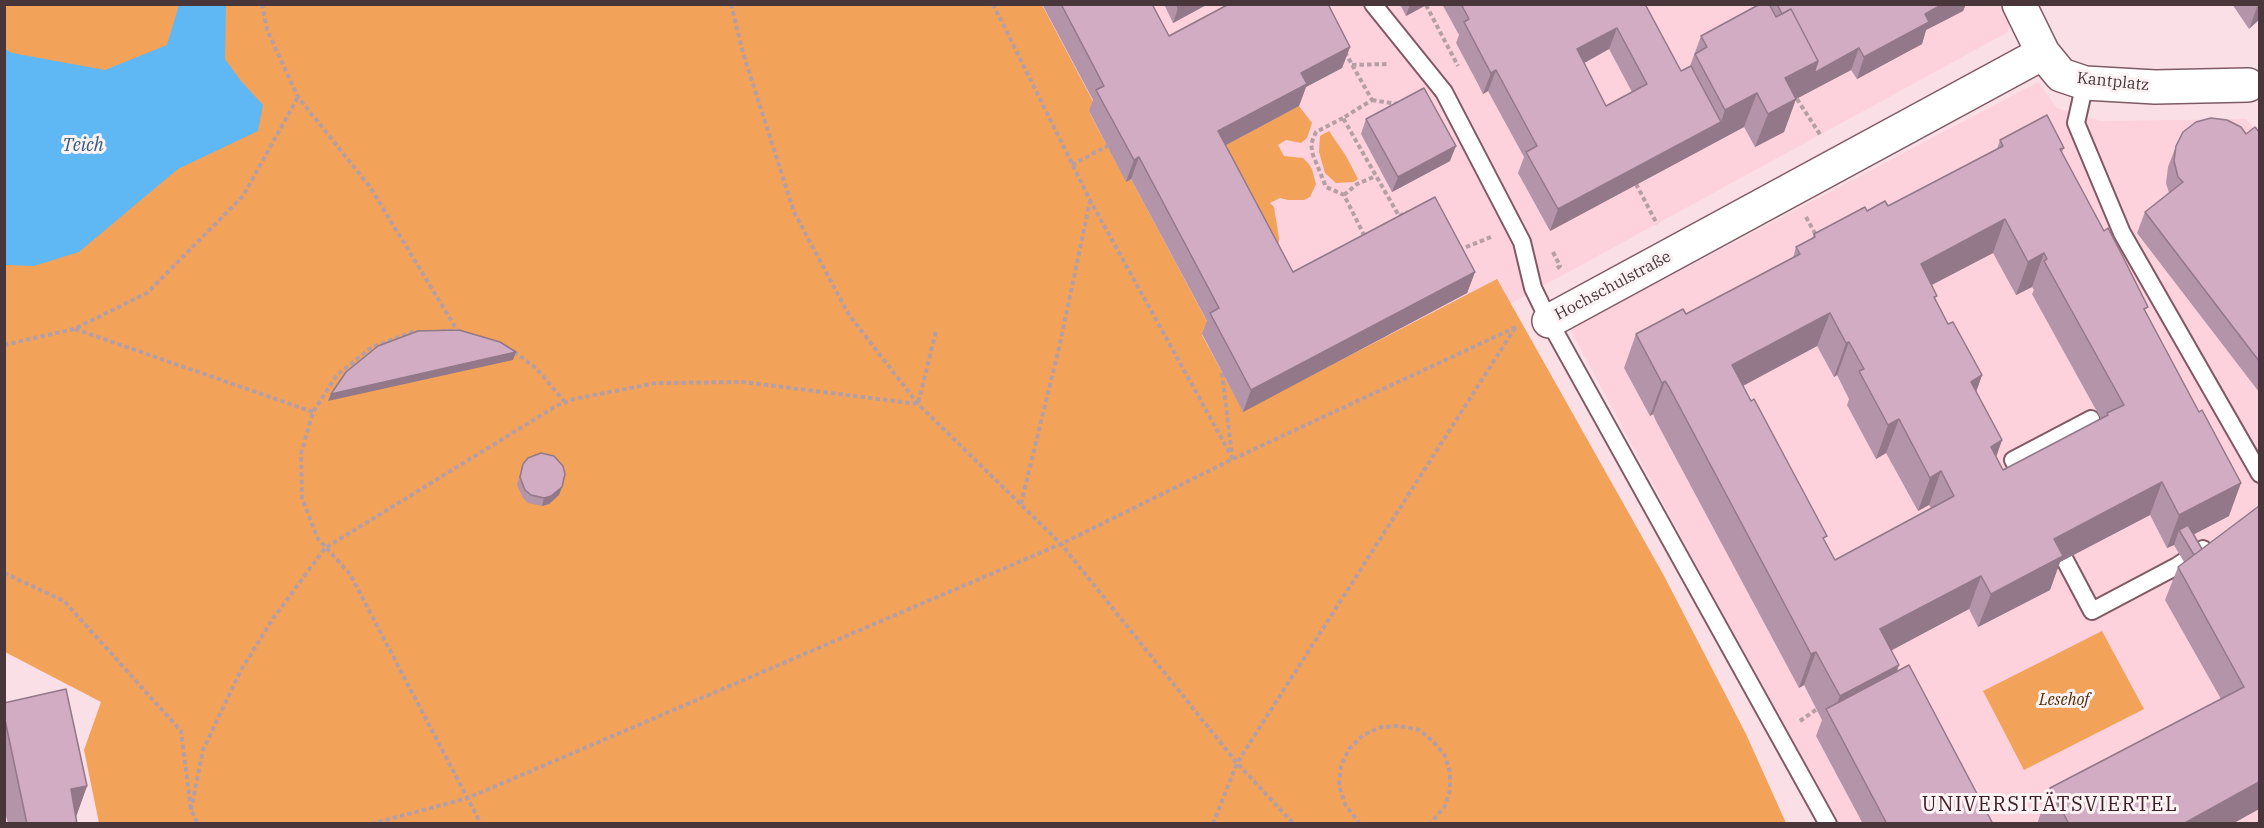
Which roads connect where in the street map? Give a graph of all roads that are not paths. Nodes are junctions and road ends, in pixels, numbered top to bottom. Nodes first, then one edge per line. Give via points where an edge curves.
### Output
1 (1373, 4) edge
2 (2019, 4) edge
3 (2043, 53) junction
4 (2085, 83) junction
5 (2256, 87) edge
6 (1549, 321) junction
7 (2091, 419) dead end
8 (2259, 474) edge
9 (2027, 485) edge
10 (2214, 542) edge
11 (2065, 560) edge
12 (1828, 824) edge

1 - 6 lane via 1444,92 1522,242 1533,288
2 - 3 street, Kantplatz
3 - 4 street, Kantplatz via 2061,75
3 - 6 street, Hochschulstraße
4 - 5 street, Kantplatz
4 - 8 lane via 2076,123 2122,233
6 - 12 lane, Hochschulstraße
7 - 9 lane via 2013,460
10 - 11 lane via 2092,611

